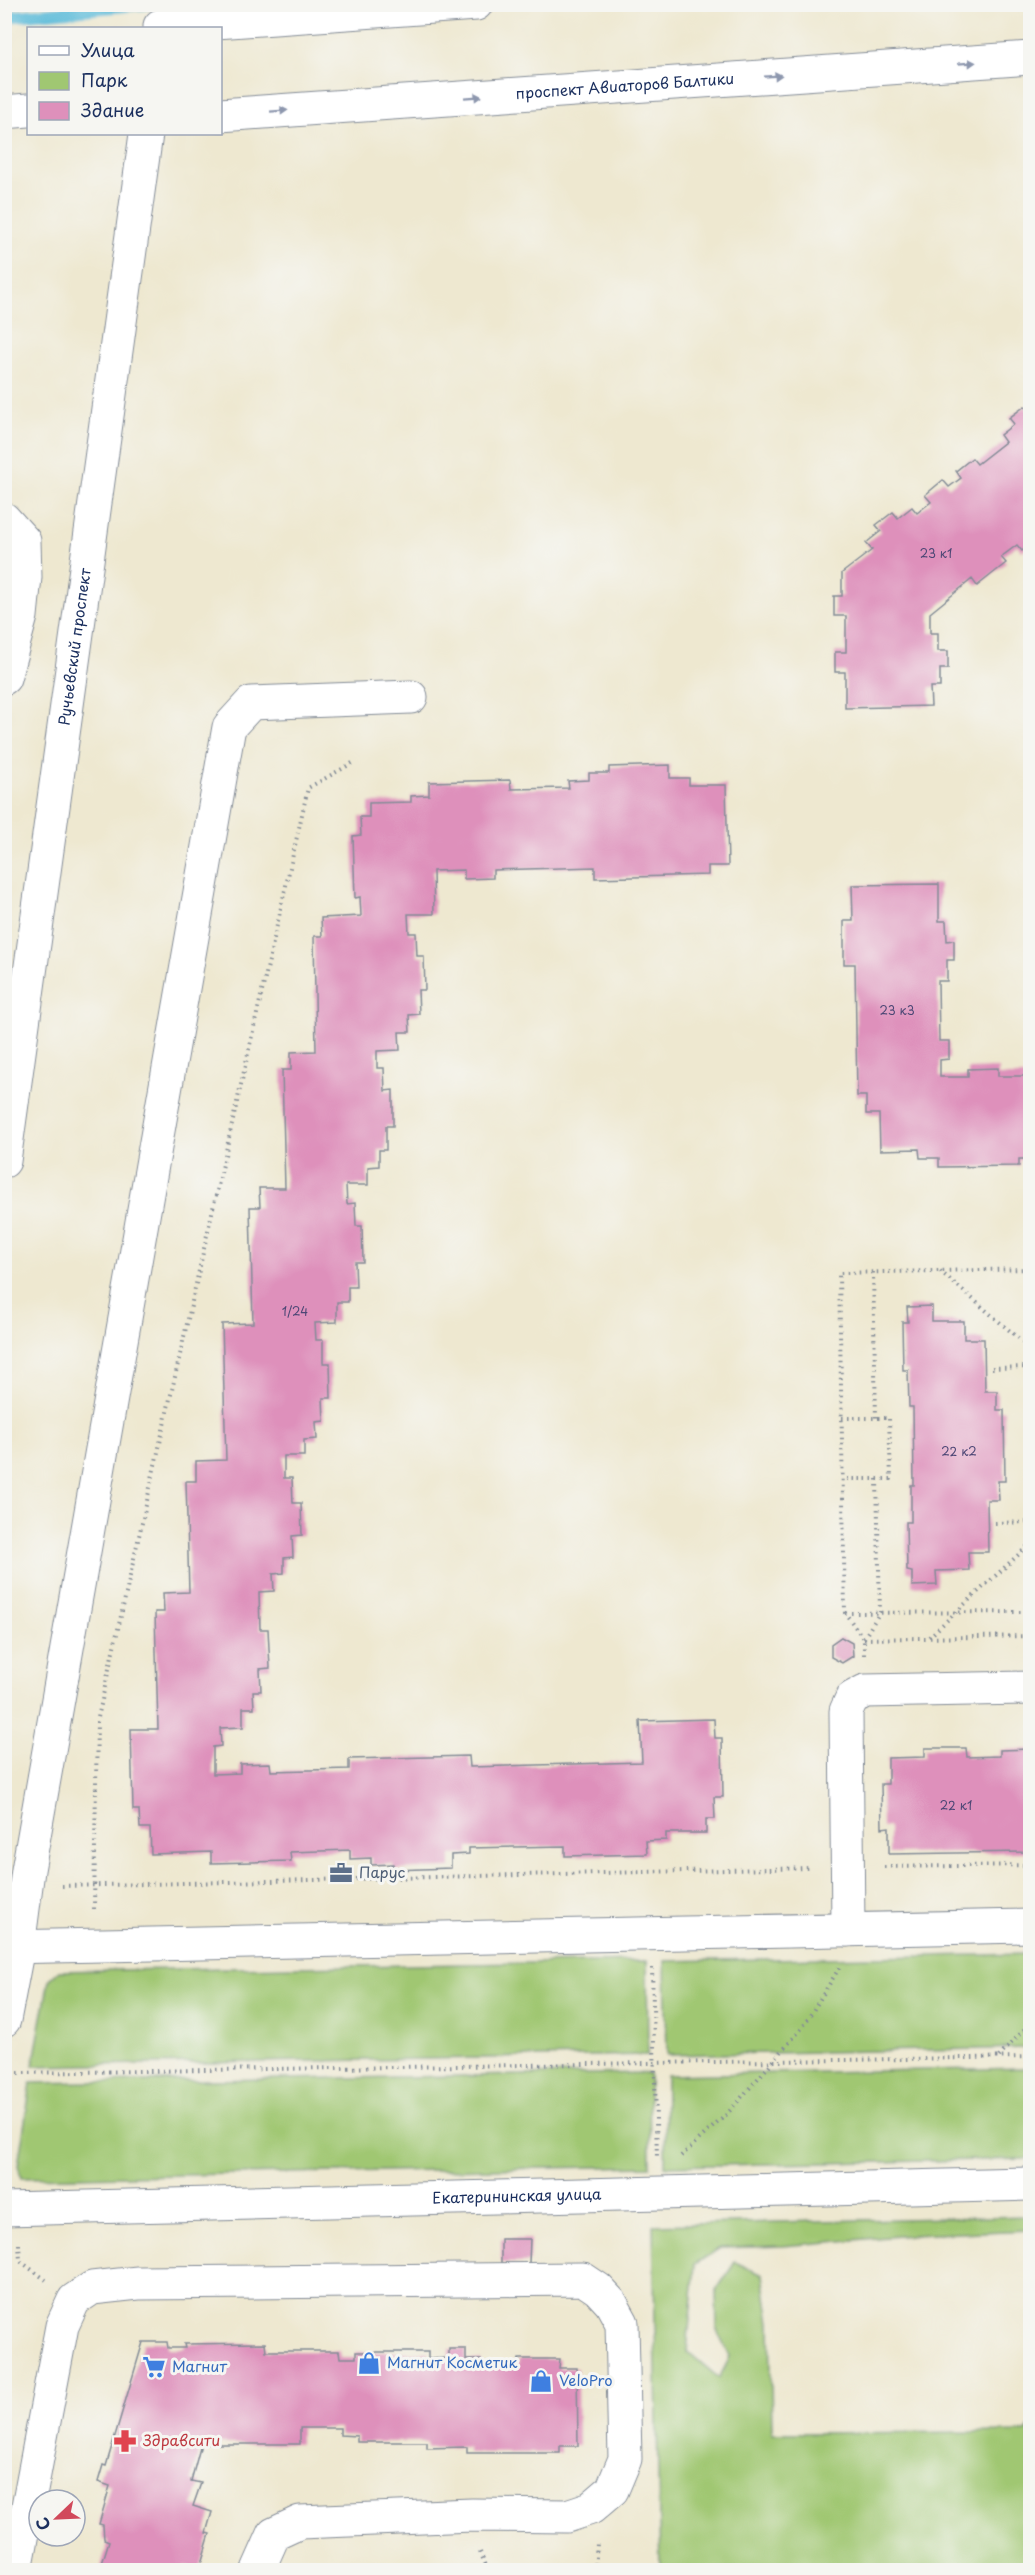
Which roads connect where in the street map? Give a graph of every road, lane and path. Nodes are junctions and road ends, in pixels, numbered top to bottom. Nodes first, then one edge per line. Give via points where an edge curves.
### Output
1 (476, 4) edge
2 (160, 27) edge
3 (1030, 58) edge
4 (27, 110) edge
5 (4, 112) edge
6 (222, 115) edge
7 (146, 135) edge
8 (4, 519) edge
9 (6, 667) edge
10 (411, 697) dead end
11 (356, 760) dead end
12 (4, 1161) edge
13 (1030, 1269) edge
14 (940, 1271) junction
15 (873, 1272) junction
16 (1030, 1348) edge
17 (1030, 1367) edge
18 (992, 1368) dead end
19 (842, 1418) junction
20 (876, 1418) junction
21 (844, 1479) junction
22 (877, 1479) junction
23 (1030, 1522) edge
24 (995, 1523) dead end
25 (1030, 1544) edge
26 (879, 1612) junction
27 (956, 1612) junction
28 (1030, 1612) edge
29 (845, 1613) junction
30 (1030, 1636) edge
31 (928, 1637) junction
32 (864, 1638) junction
33 (1030, 1688) edge
34 (865, 1691) junction
35 (1030, 1865) edge
36 (848, 1867) junction
37 (94, 1885) junction
38 (61, 1886) dead end
39 (94, 1916) dead end
40 (1030, 1926) edge
41 (846, 1945) junction
42 (11, 1947) edge
43 (652, 1967) dead end
44 (4, 2020) edge
45 (1030, 2023) edge
46 (1030, 2057) edge
47 (999, 2058) junction
48 (772, 2061) junction
49 (655, 2063) junction
50 (18, 2073) dead end
51 (657, 2158) dead end
52 (675, 2162) dead end
53 (1030, 2184) edge
54 (4, 2209) edge
55 (16, 2571) edge
56 (258, 2571) edge

1 - 2 street
6 -> 3 street, проспект Авиаторов Балтики
4 - 5 street
7 - 12 street, Ручьевский проспект
8 - 9 street via 24,541 25,577 21,616
10 - 42 street via 251,703 229,727 28,1870
11 - 37 path via 308,788 305,800 97,1722
13 - 14 path
14 - 15 path
14 - 16 path
15 - 19 path via 840,1273
15 - 20 path
17 - 18 path
19 - 20 path
19 - 21 path
20 - 22 path via 889,1418 891,1479
21 - 22 path
21 - 29 path
22 - 26 path
23 - 24 path
25 - 27 path
26 - 27 path
26 - 29 path
26 - 32 path
27 - 28 path
27 - 31 path
29 - 32 path
30 - 31 path
31 - 32 path
32 - 34 path
33 - 34 street
34 - 36 street via 852,1698 846,1711
35 - 36 path
36 - 37 path
36 - 41 street
37 - 38 path
37 - 39 path
40 - 41 street
41 - 42 street
41 - 48 path via 803,2026
42 - 44 street
43 - 49 path
45 - 47 path
46 - 47 path
47 - 48 path
48 - 49 path
48 - 52 path via 726,2115
49 - 50 path
49 - 51 path
53 - 54 street, Екатерининская улица
55 - 56 street via 62,2326 75,2300 92,2288 138,2283 583,2279 610,2303 622,2323 625,2459 612,2490 591,2508 567,2516 472,2515 300,2522 274,2534

